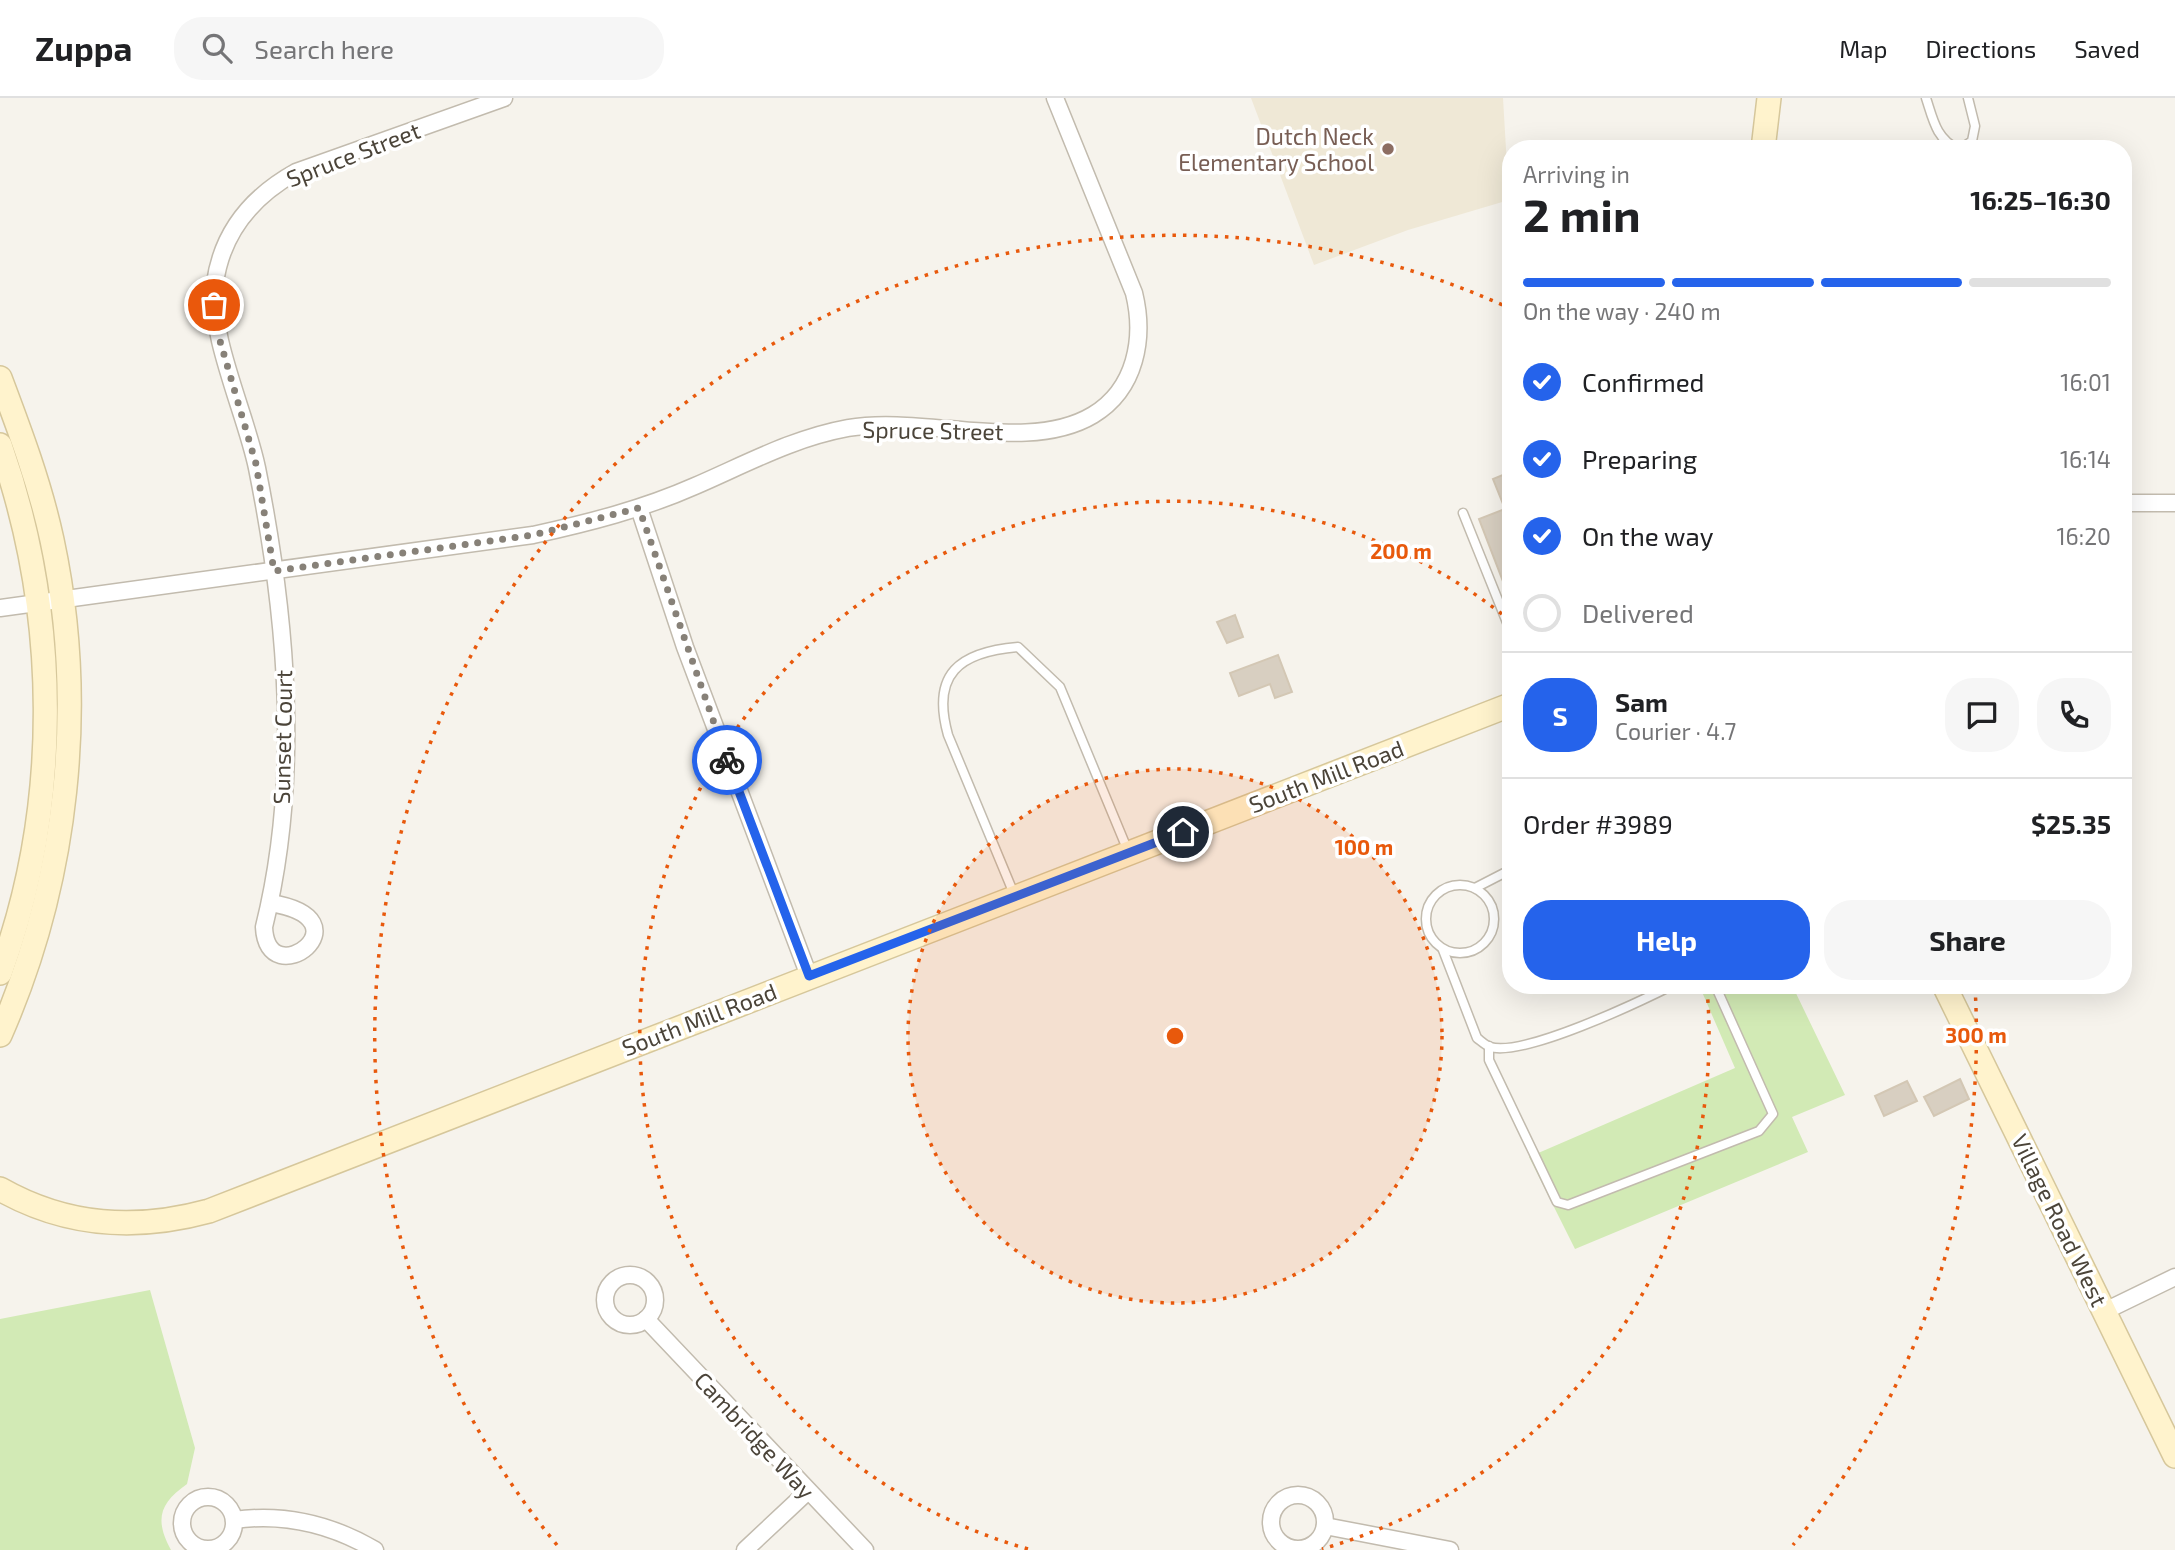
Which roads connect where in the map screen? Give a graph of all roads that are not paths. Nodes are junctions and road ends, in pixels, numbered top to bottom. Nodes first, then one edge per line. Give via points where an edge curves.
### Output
1 (504, 98) edge
2 (1055, 98) edge
3 (1769, 98) edge
4 (1926, 98) edge
5 (1968, 98) edge
6 (1764, 140) edge
7 (1943, 140) edge
8 (1972, 140) edge
9 (0, 378) edge
10 (0, 445) edge
11 (2132, 503) edge
12 (2175, 503) edge
13 (639, 508) junction
14 (1463, 513) dead end
15 (274, 571) junction
16 (50, 602) junction
17 (0, 608) edge
18 (1502, 611) edge
19 (1502, 708) edge
20 (1129, 853) junction
21 (1502, 874) edge
22 (1475, 888) junction
23 (1015, 897) junction
24 (270, 903) dead end
25 (1443, 950) junction
26 (0, 973) edge
27 (809, 976) junction
28 (1655, 994) edge
29 (1719, 994) edge
30 (1948, 994) edge
31 (0, 1035) edge
32 (1489, 1046) junction
33 (0, 1189) edge
34 (2175, 1277) edge
35 (2105, 1311) junction
36 (646, 1320) dead end
37 (2175, 1456) edge
38 (808, 1491) junction
39 (234, 1520) dead end
40 (1325, 1526) dead end
41 (374, 1550) edge
42 (746, 1550) edge
43 (864, 1550) edge
44 (1450, 1550) edge

1 - 15 street, Spruce Street via 296,172 253,203 228,239 219,262 214,305 218,334 256,464
2 - 13 street, Spruce Street via 1139,313 1135,360 1113,398 1096,413 1054,432 889,424 812,436
3 - 6 street
4 - 7 lane
5 - 8 lane via 1975,125
9 - 16 street via 38,483 52,541
10 - 16 street
11 - 12 street
13 - 15 street, Spruce Street via 533,535
13 - 27 street via 685,647
14 - 18 lane
15 - 16 street, Spruce Street
15 - 24 street, Sunset Court via 285,723 278,857
16 - 17 street, Spruce Street
16 - 26 street via 46,738 30,861
16 - 31 street via 68,668 69,747 62,815 27,966
19 - 20 street, South Mill Road
20 - 23 street, South Mill Road
20 - 23 lane via 1060,687 1018,647 994,649 961,663 944,683 941,709
21 - 22 lane
22 - 25 lane via 1452,886 1433,898 1427,909 1428,932
22 - 25 lane via 1491,904 1491,936 1475,951 1454,954
23 - 27 street, South Mill Road
25 - 32 lane via 1477,1038
27 - 33 street, South Mill Road via 209,1211 175,1220 141,1224 76,1219 42,1210
28 - 32 lane via 1621,1011 1517,1047
29 - 32 lane via 1773,1114 1759,1131 1568,1205 1557,1202 1489,1060
30 - 35 street, Village Road West
34 - 35 street
35 - 37 street, Village Road West
36 - 38 street, Cambridge Way
38 - 42 street
38 - 43 street, Cambridge Way
39 - 41 street via 305,1521 334,1529
40 - 44 street

